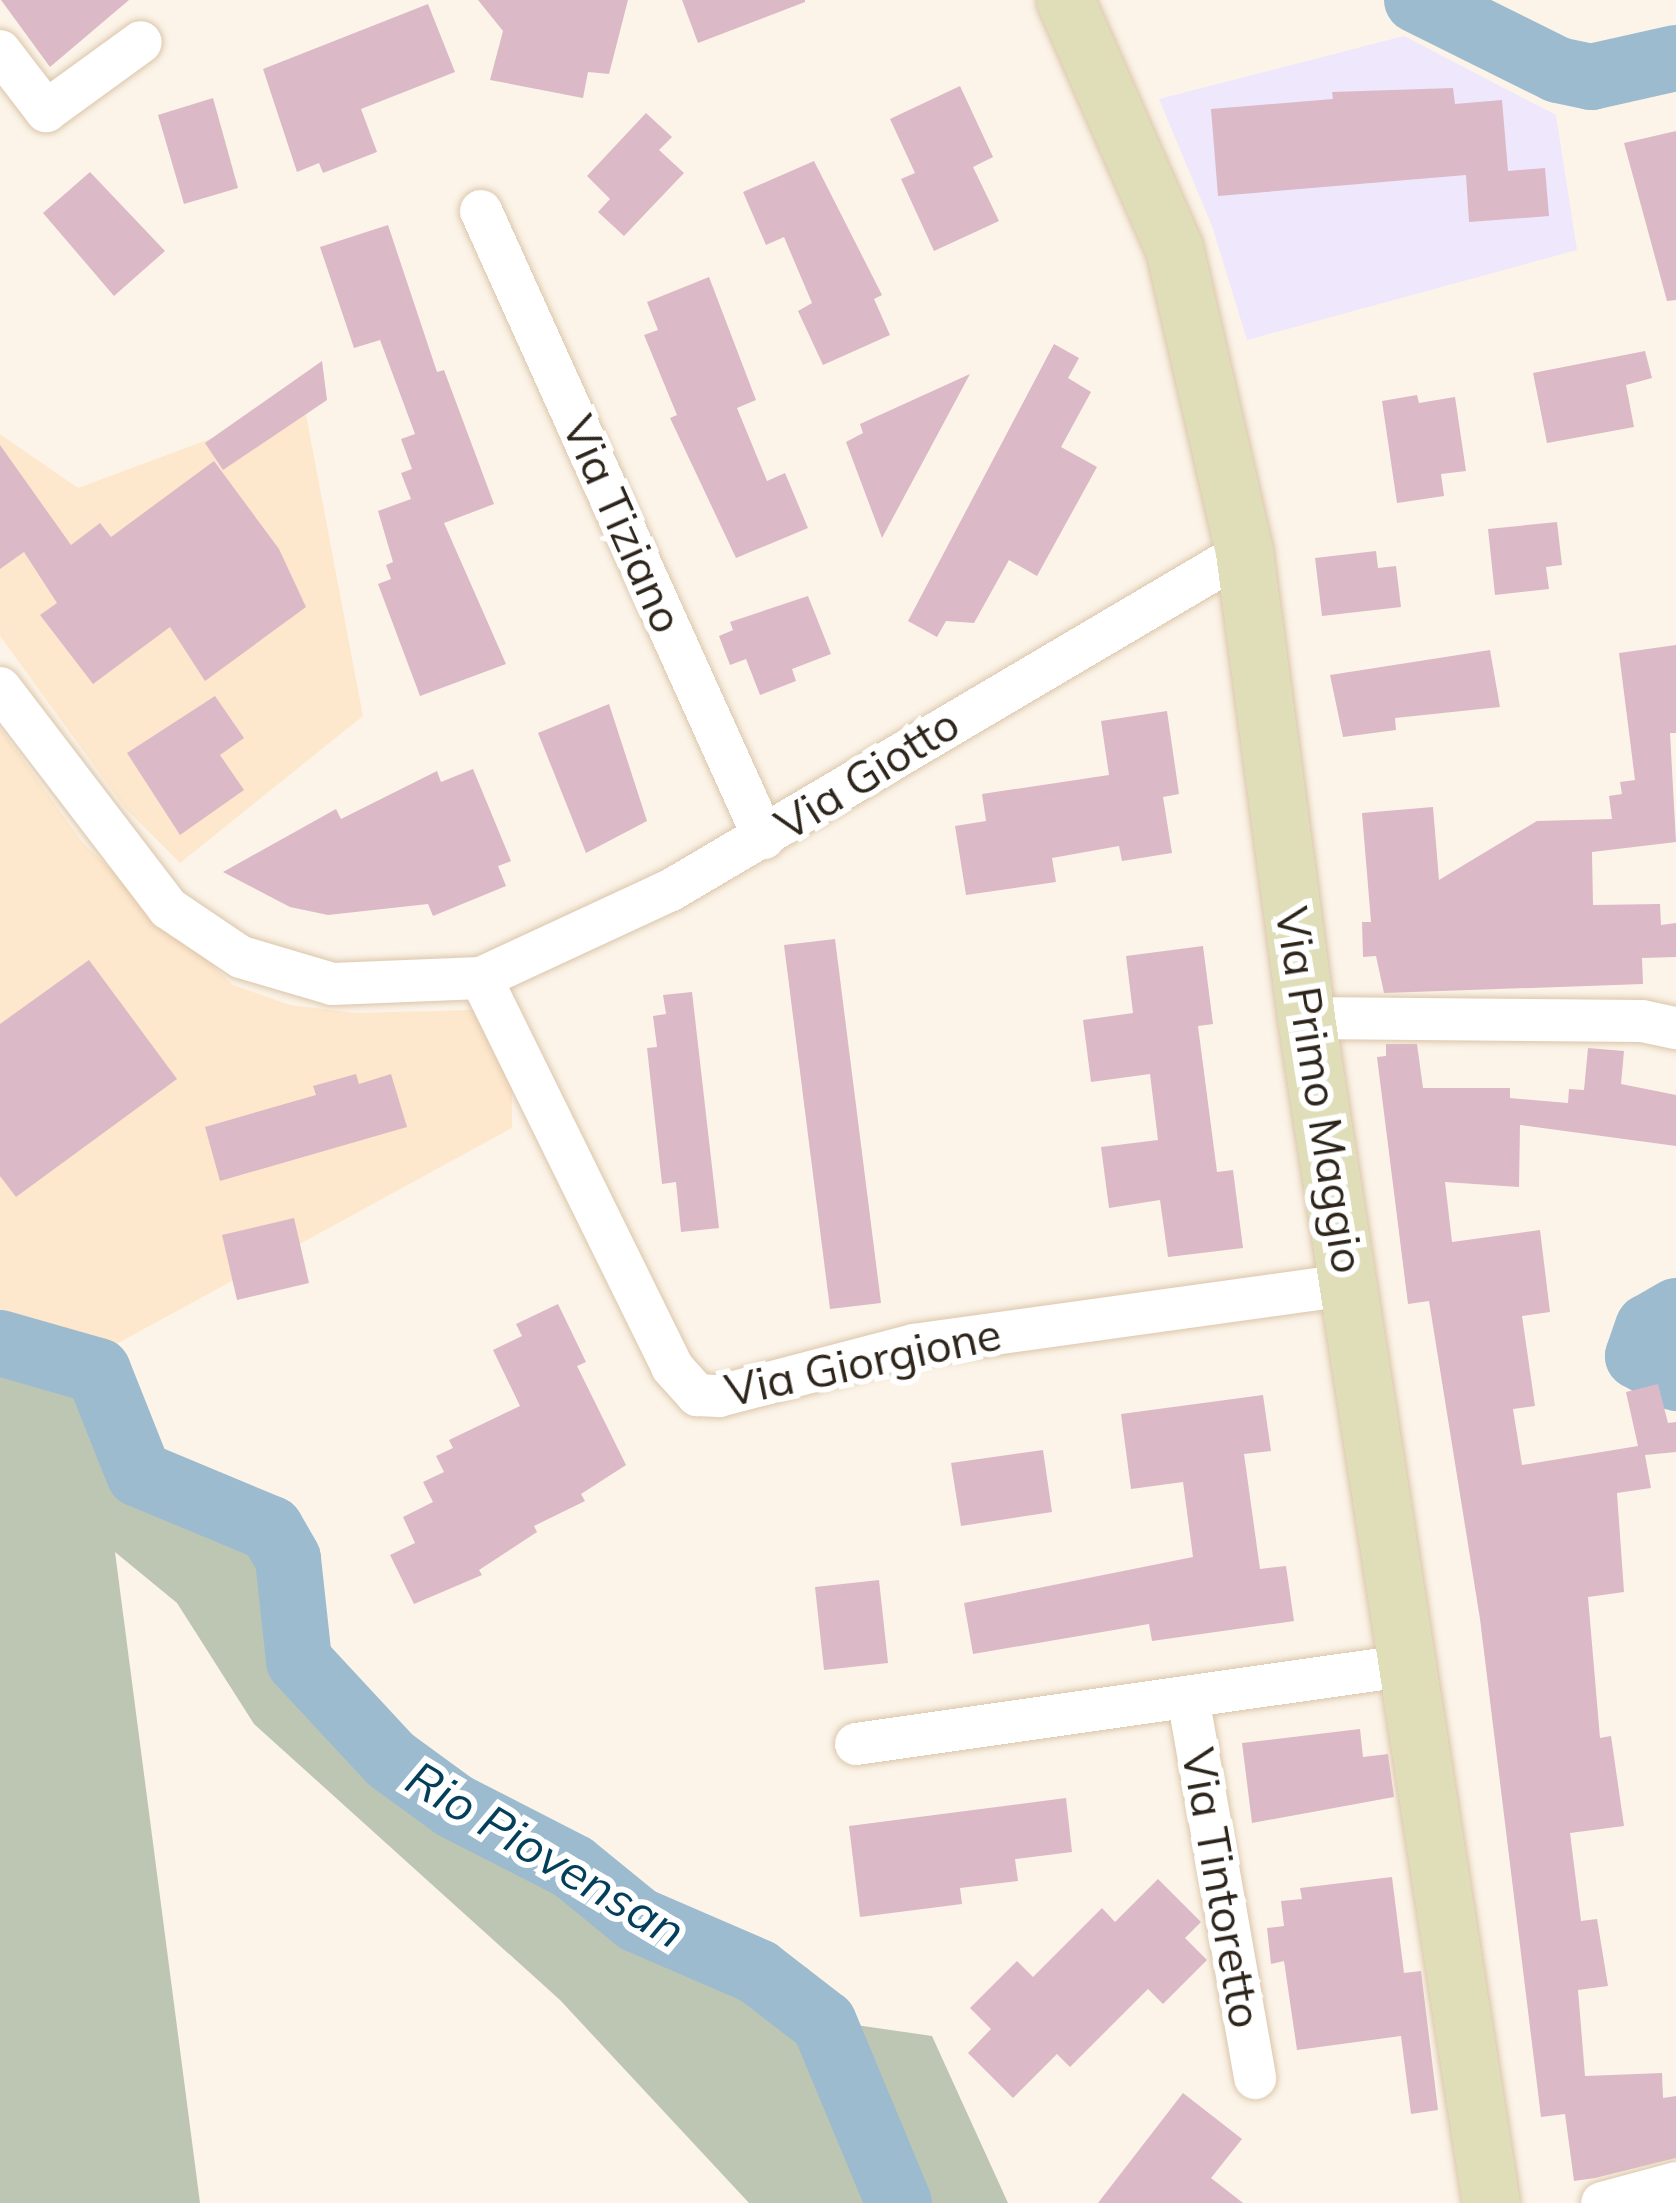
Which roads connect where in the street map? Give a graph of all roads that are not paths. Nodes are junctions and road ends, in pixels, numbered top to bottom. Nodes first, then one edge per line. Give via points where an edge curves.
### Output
1 (1065, 0) edge
2 (141, 42) dead end
3 (0, 51) edge
4 (481, 211) dead end
5 (1244, 552) junction
6 (0, 688) edge
7 (764, 838) junction
8 (481, 978) junction
9 (1306, 1018) junction
10 (1676, 1028) edge
11 (1352, 1284) junction
12 (1410, 1665) junction
13 (1188, 1697) junction
14 (856, 1744) dead end
15 (1256, 2078) dead end
16 (1676, 2183) edge
17 (1491, 2203) edge
18 (1602, 2203) edge

1 - 5 street, Via Primo Maggio via 1169,233
2 - 3 street via 46,111
4 - 7 street, Via Tiziano
5 - 7 street, Via Giotto
5 - 9 street, Via Primo Maggio
6 - 8 street, Via Giotto via 168,908 241,957 332,984
7 - 8 street, Via Giotto via 547,954
8 - 11 street, Via Giorgione via 672,1367 698,1394 719,1396 914,1345
9 - 10 street via 1642,1021
9 - 11 street, Via Primo Maggio
11 - 12 street, Via Primo Maggio
12 - 13 street, Via Tintoretto
12 - 17 street, Via Primo Maggio
13 - 14 street, Via Tintoretto
13 - 15 street, Via Tintoretto
16 - 18 street

